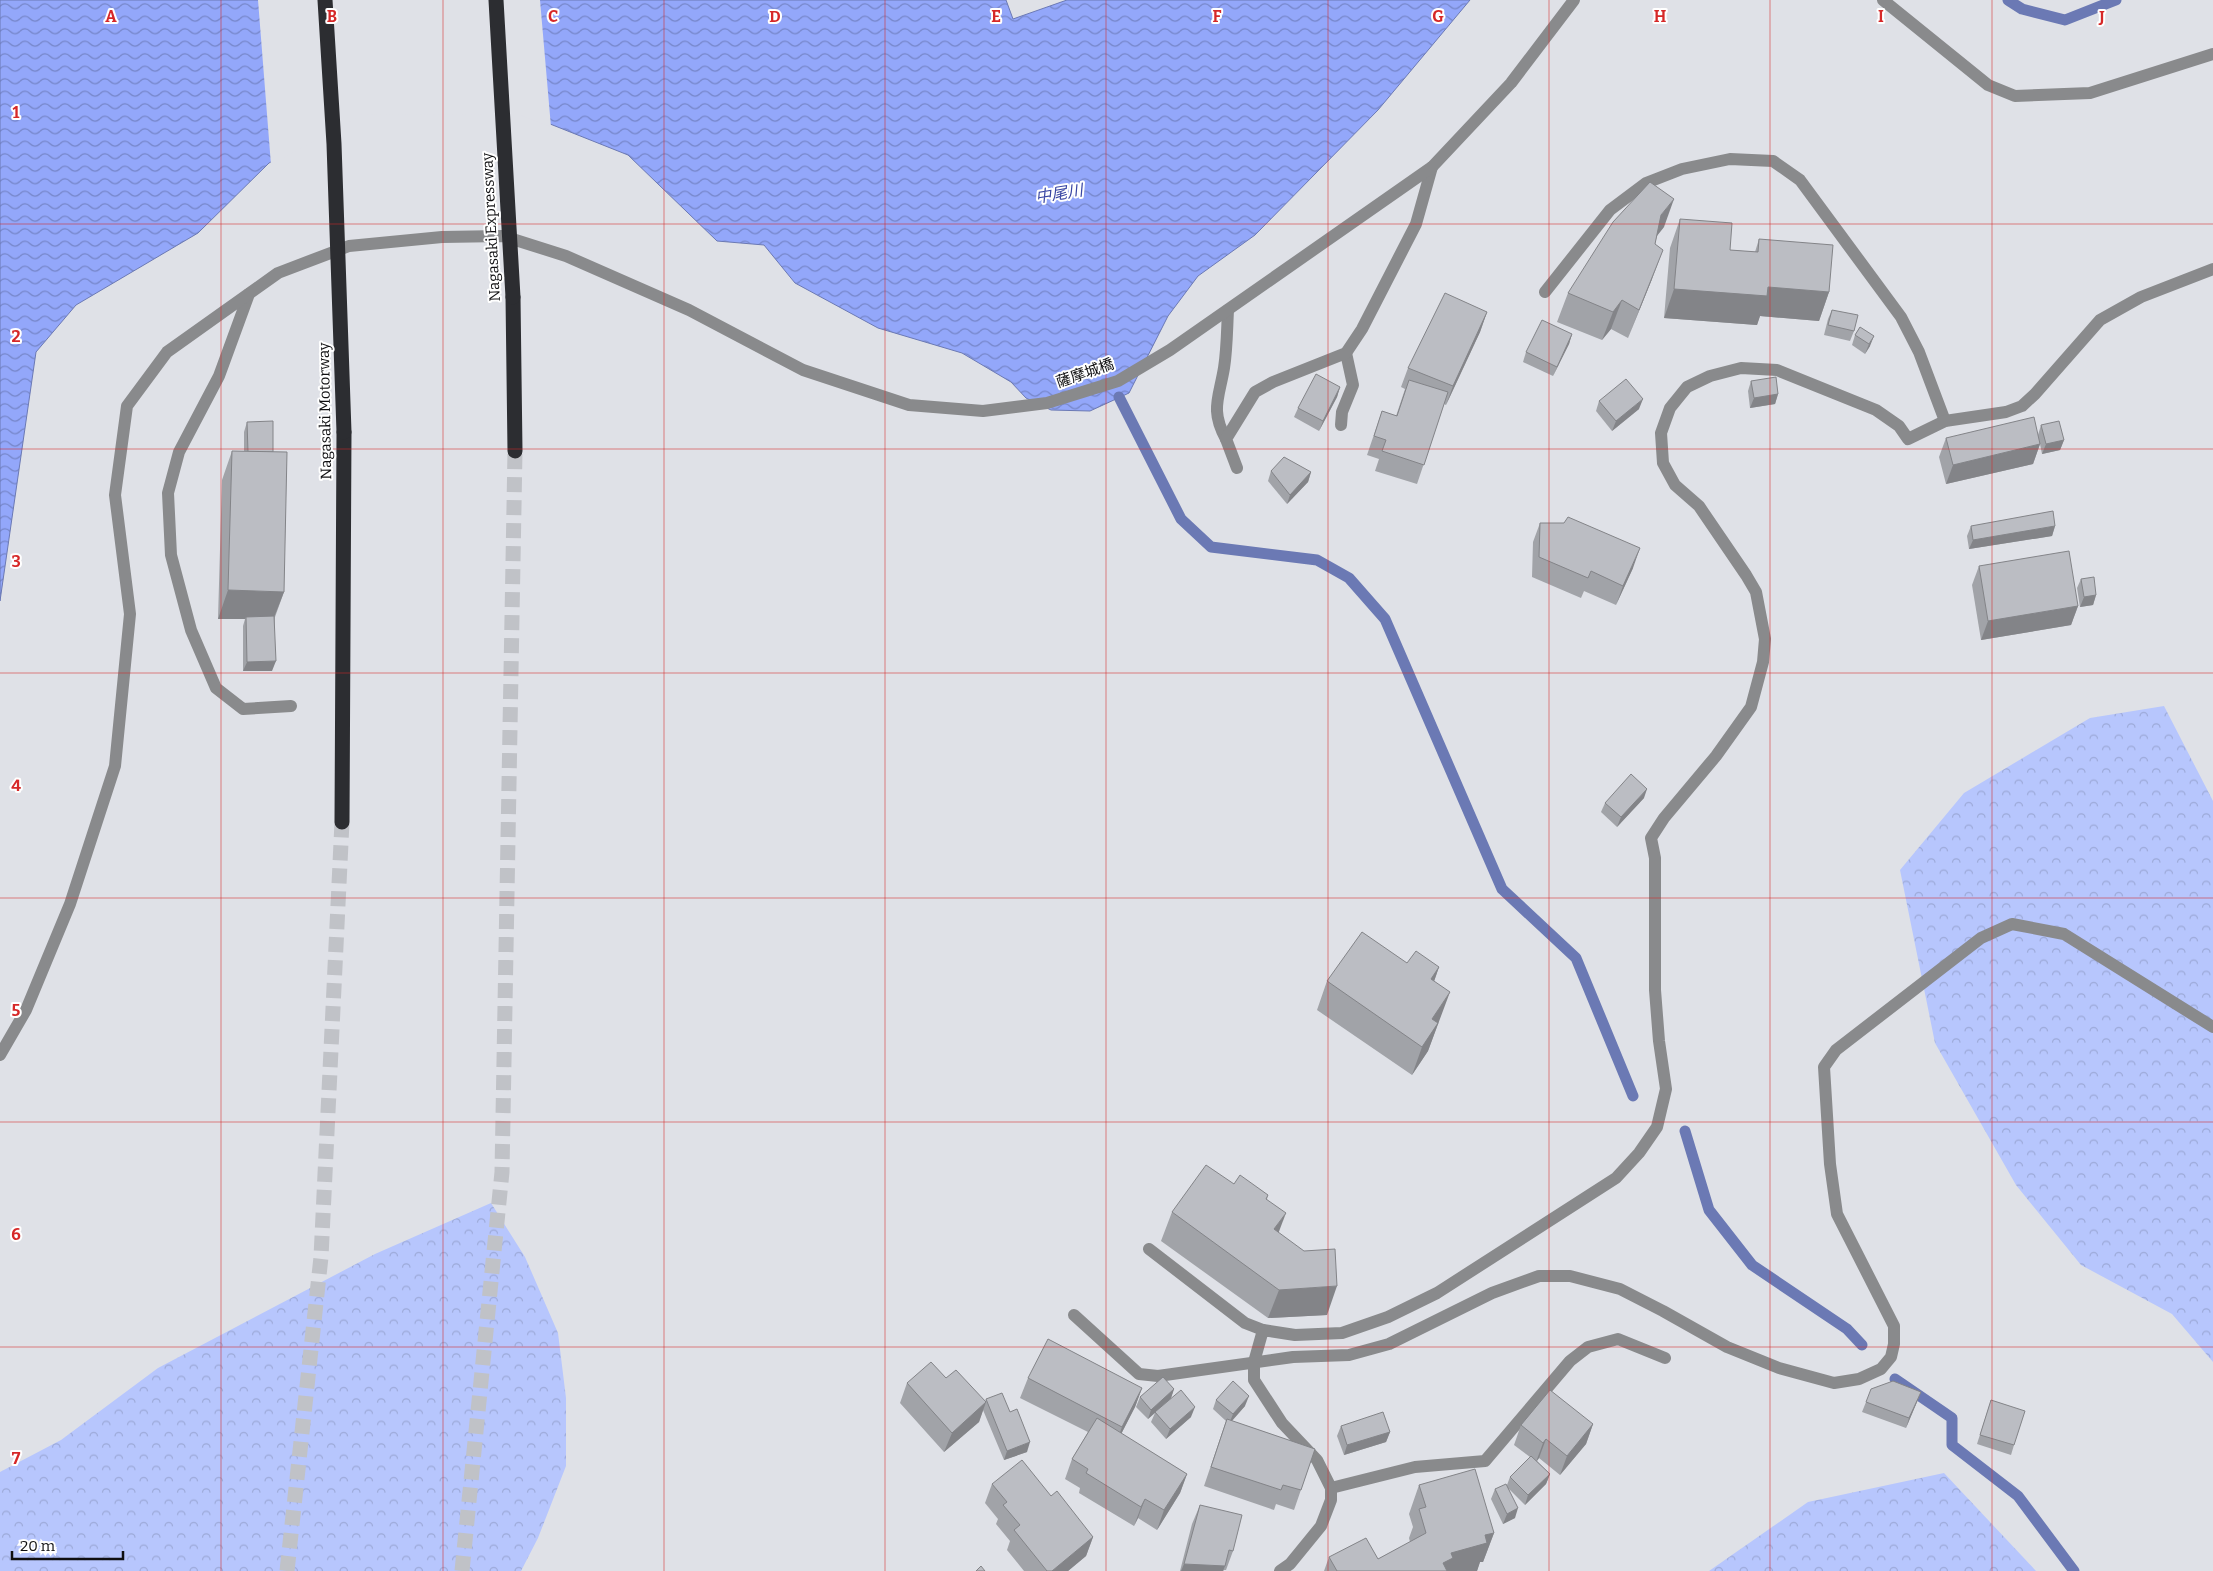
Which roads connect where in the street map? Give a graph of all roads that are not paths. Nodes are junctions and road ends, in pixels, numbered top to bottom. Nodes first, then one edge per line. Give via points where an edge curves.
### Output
1 (325, 0) edge
2 (496, 0) edge
3 (1574, 0) edge
4 (1883, 0) edge
5 (2213, 54) edge
6 (1432, 167) junction
7 (2213, 269) edge
8 (1545, 292) dead end
9 (249, 294) junction
10 (1228, 310) junction
11 (1346, 353) junction
12 (1945, 420) junction
13 (1340, 425) dead end
14 (1226, 439) junction
15 (515, 451) tunnel mouth
16 (1237, 468) dead end
17 (291, 706) dead end
18 (342, 822) tunnel mouth
19 (2213, 1027) edge
20 (0, 1055) edge
21 (1149, 1249) dead end
22 (1074, 1315) dead end
23 (1263, 1330) junction
24 (1665, 1358) dead end
25 (1254, 1362) junction
26 (1331, 1488) junction
27 (1280, 1571) edge

1 - 18 highway, Nagasaki Motorway, bridge via 334,144 344,432
2 - 15 highway, Nagasaki Expressway, bridge via 513,297
3 - 6 street, 薩摩城橋 via 1511,83
4 - 5 street via 1988,85 2015,96 2090,93
6 - 10 street, 薩摩城橋
6 - 11 street via 1416,224 1362,329
7 - 12 street via 2141,297 2100,320 2022,406 2006,412
8 - 12 street via 1610,210 1646,183 1682,169 1730,159 1773,161 1800,180 1901,317 1919,352
9 - 10 street, 薩摩城橋 via 278,273 349,246 503,236 566,256 689,310 803,370 909,405 983,412 1047,403 1118,381
9 - 17 street via 219,376 179,452 168,492 171,555 191,630 216,688 244,709
9 - 20 street, 薩摩城橋 via 166,352 127,406 115,495 130,614 116,766 70,904 26,1010
10 - 14 street via 1224,369 1216,412 1218,425
11 - 13 street via 1353,385
11 - 14 street via 1255,392
12 - 23 street via 1908,439 1899,426 1876,410 1777,370 1741,368 1710,376 1688,387 1676,399 1661,433 1663,463 1676,485 1704,514 1756,592 1765,639 1752,706 1651,838 1658,1041 1666,1090 1657,1127 1616,1178 1437,1293 1388,1317 1342,1333 1295,1335
14 - 16 street
19 - 25 street via 2064,934 2012,924 1981,938 1836,1050 1824,1067 1836,1214 1894,1326 1891,1357 1881,1369 1859,1379 1834,1383 1779,1368 1727,1347 1664,1310 1620,1289 1570,1276 1539,1276 1492,1293 1389,1344 1349,1355 1293,1356
21 - 23 street via 1245,1323
22 - 25 street via 1139,1374 1158,1376
23 - 25 street
24 - 26 street via 1618,1340 1588,1348 1570,1361 1486,1461 1415,1467
25 - 26 street via 1254,1380 1282,1423 1317,1460
26 - 27 street via 1331,1500 1321,1526 1290,1564

